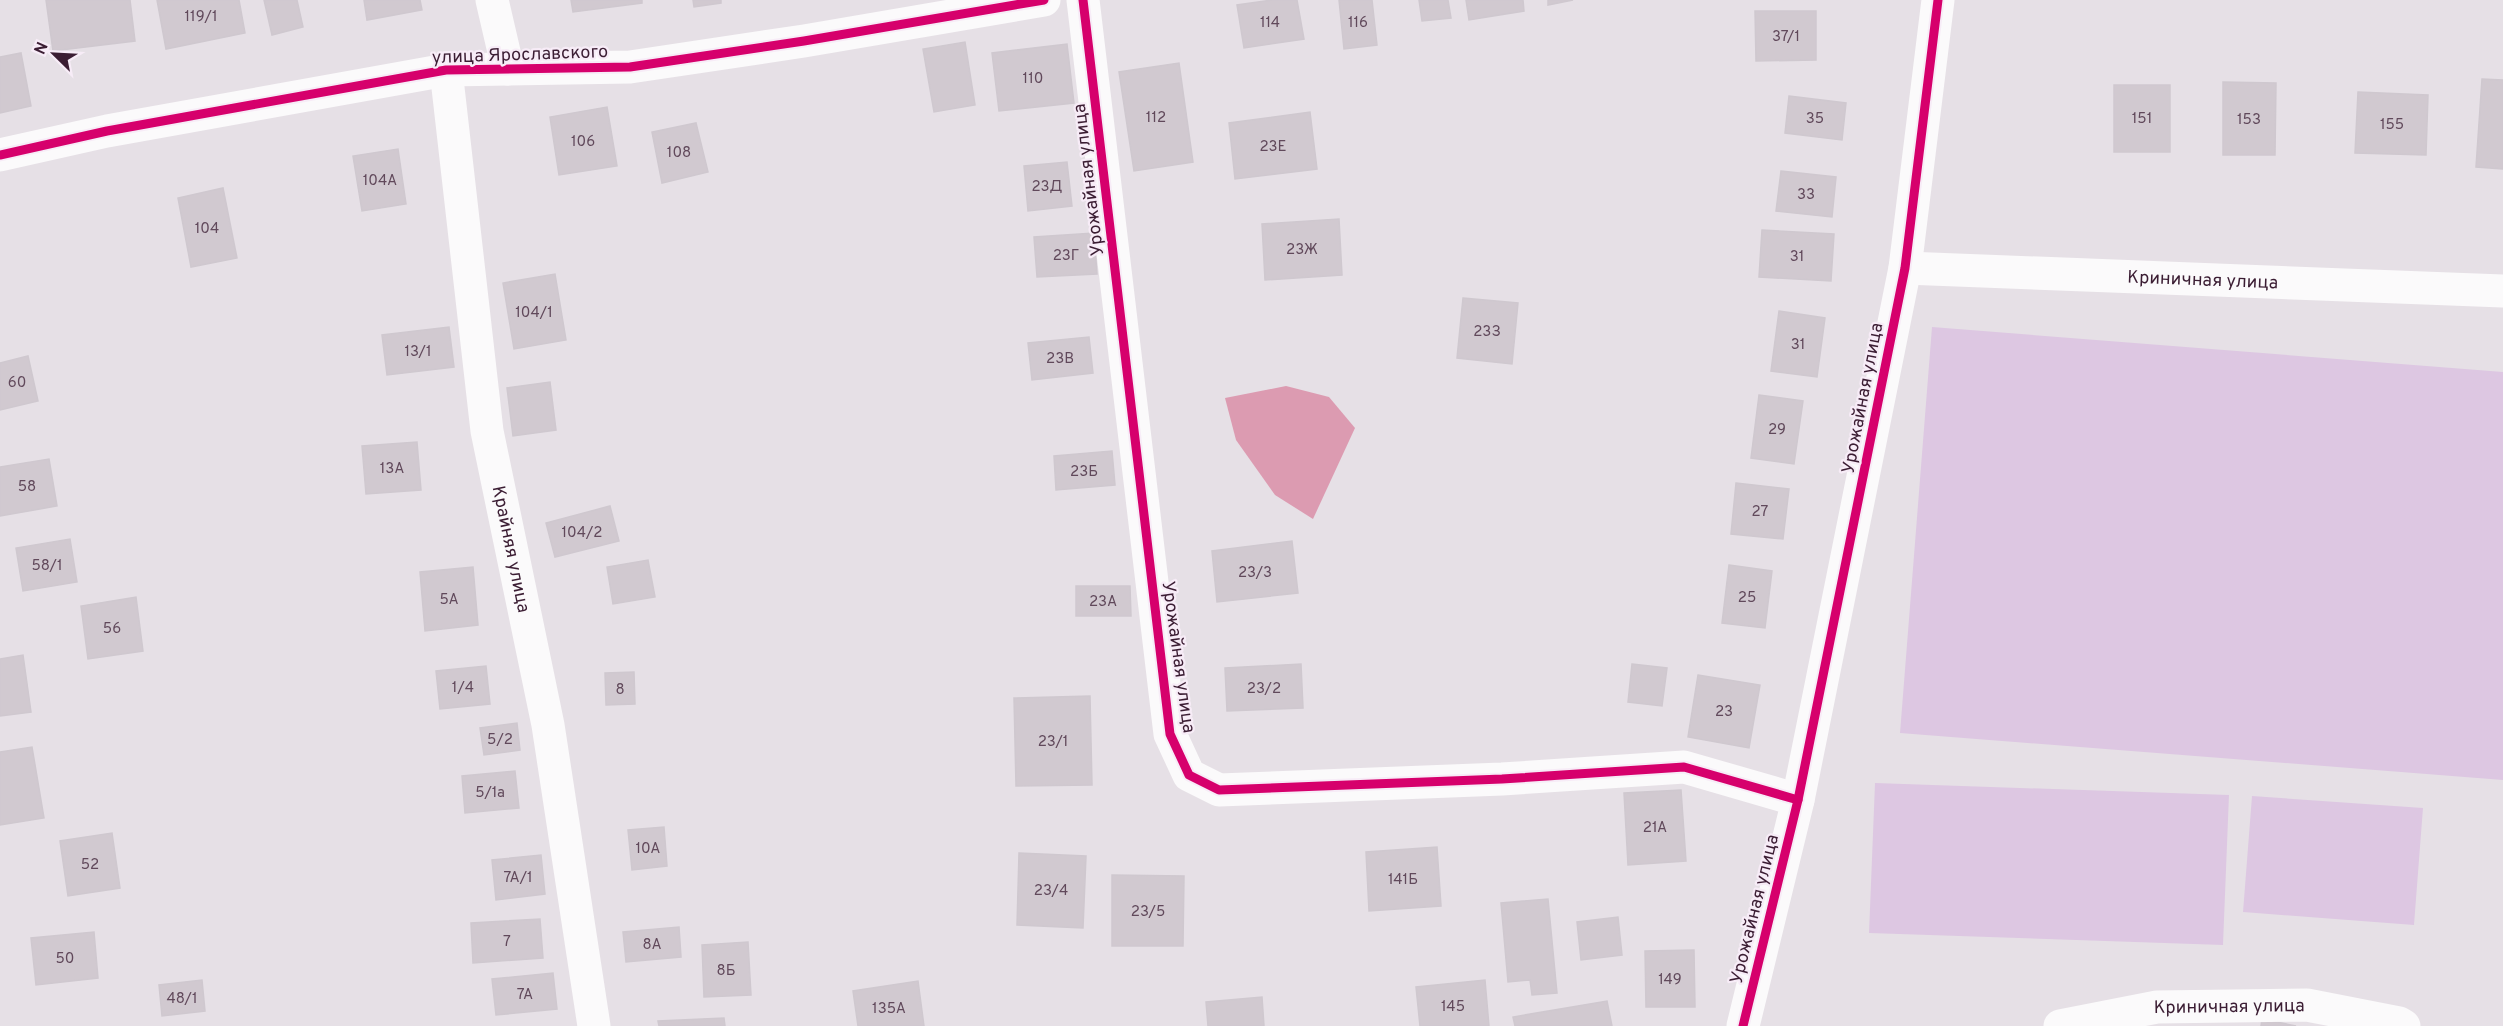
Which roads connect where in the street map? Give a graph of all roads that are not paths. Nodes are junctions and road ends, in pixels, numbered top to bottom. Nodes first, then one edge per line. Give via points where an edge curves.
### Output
1 (492, 0) edge
2 (1044, 0) edge
3 (1083, 0) edge
4 (1938, 0) edge
5 (507, 69) junction
6 (446, 70) junction
7 (0, 155) edge
8 (1905, 268) junction
9 (2503, 291) edge
10 (1798, 800) junction
11 (2401, 1024) edge
12 (594, 1026) edge
13 (1743, 1026) edge
14 (2060, 1026) edge

1 - 5 street
2 - 5 street, улица Ярославского via 630,67
3 - 10 street, Урожайная улица via 1170,734 1189,775 1219,790 1684,767
4 - 8 street, Урожайная улица
5 - 6 street, улица Ярославского
6 - 7 street, улица Ярославского via 119,129
6 - 12 street, Крайняя улица via 487,432 548,725
8 - 9 street, Криничная улица
8 - 10 street, Урожайная улица
10 - 13 street, Урожайная улица
11 - 14 street, Криничная улица via 2307,1005 2157,1008

